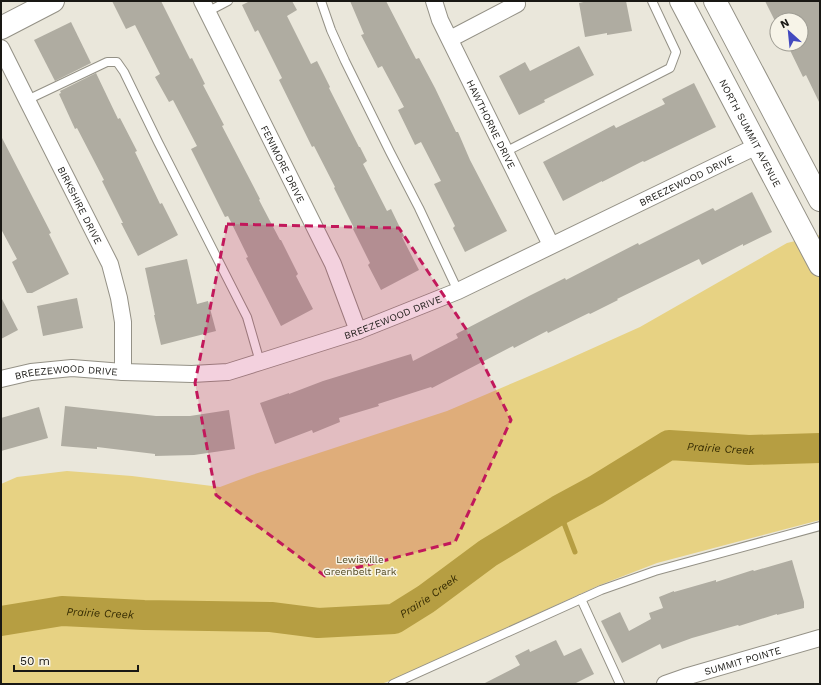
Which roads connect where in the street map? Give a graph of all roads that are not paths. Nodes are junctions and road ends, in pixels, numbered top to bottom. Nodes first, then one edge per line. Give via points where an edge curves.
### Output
1 (53, 1) edge
2 (228, 1) edge
3 (321, 1) edge
4 (434, 1) edge
5 (652, 1) edge
6 (681, 1) edge
7 (715, 1) edge
8 (517, 3) edge
9 (204, 6) edge
10 (1, 28) edge
11 (450, 39) junction
12 (1, 48) edge
13 (27, 100) junction
14 (757, 146) junction
15 (505, 152) junction
16 (820, 200) edge
17 (551, 245) junction
18 (820, 265) edge
19 (458, 291) junction
20 (358, 331) junction
21 (260, 362) junction
22 (123, 372) junction
23 (1, 379) edge
24 (820, 526) edge
25 (581, 599) junction
26 (820, 638) edge
27 (393, 684) edge
28 (620, 684) edge
29 (665, 684) edge

1 - 10 main road
2 - 9 lane
3 - 19 lane via 345,61
4 - 11 street, HAWTHORNE DRIVE
5 - 15 lane via 676,52 670,68
6 - 14 main road, NORTH SUMMIT AVENUE
7 - 16 main road
8 - 11 street
9 - 20 street, FENIMORE DRIVE via 333,264
11 - 15 street, HAWTHORNE DRIVE
12 - 13 street, BIRKSHIRE DRIVE
13 - 21 lane via 107,62 117,62 247,317
13 - 22 street, BIRKSHIRE DRIVE via 110,264 123,322
14 - 17 street, BREEZEWOOD DRIVE
14 - 18 main road, NORTH SUMMIT AVENUE
15 - 17 street, HAWTHORNE DRIVE
17 - 19 street, BREEZEWOOD DRIVE
19 - 20 street, BREEZEWOOD DRIVE
20 - 21 street, BREEZEWOOD DRIVE
21 - 22 street, BREEZEWOOD DRIVE via 228,372
22 - 23 street, BREEZEWOOD DRIVE via 72,368 31,372
24 - 25 lane via 655,571
25 - 27 lane
25 - 28 lane
26 - 29 street, SUMMIT POINTE

